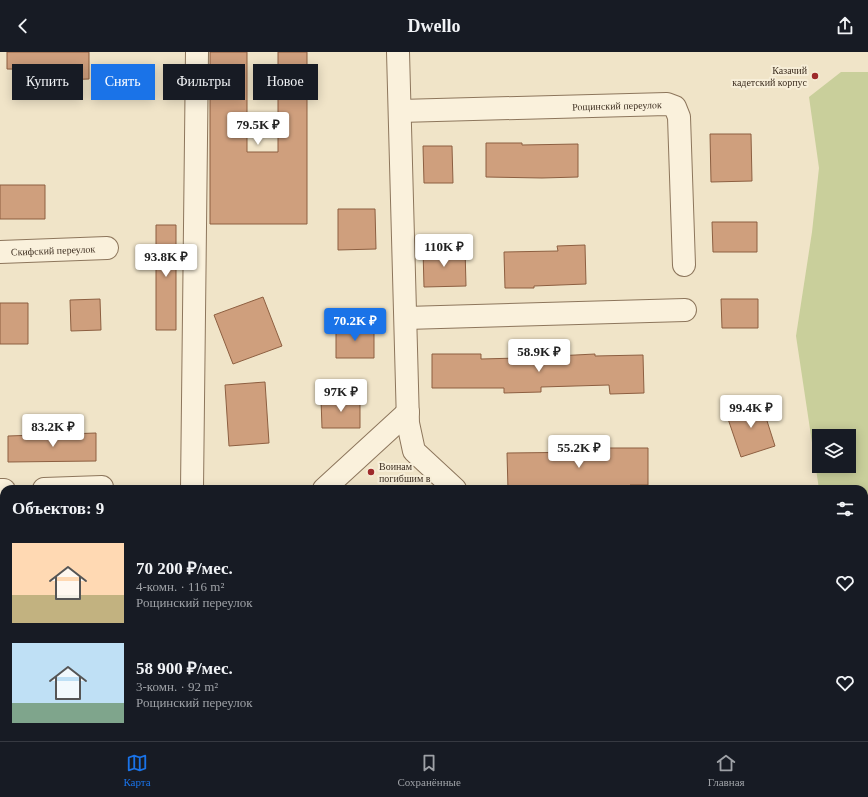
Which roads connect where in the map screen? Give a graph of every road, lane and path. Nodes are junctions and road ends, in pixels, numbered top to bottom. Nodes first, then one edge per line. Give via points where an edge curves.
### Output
1 (197, 52) edge
2 (398, 52) edge
3 (400, 111) junction
4 (107, 248) dead end
5 (0, 252) edge
6 (684, 265) dead end
7 (685, 310) dead end
8 (406, 318) junction
9 (408, 412) junction
10 (192, 485) edge
11 (328, 485) edge
12 (451, 485) edge

1 - 10 street
2 - 3 street
3 - 6 street, Рощинский переулок via 667,104 675,107 679,117
3 - 8 street
4 - 5 street, Скифский переулок
7 - 8 street
8 - 9 street
9 - 11 street
9 - 12 street via 414,451

